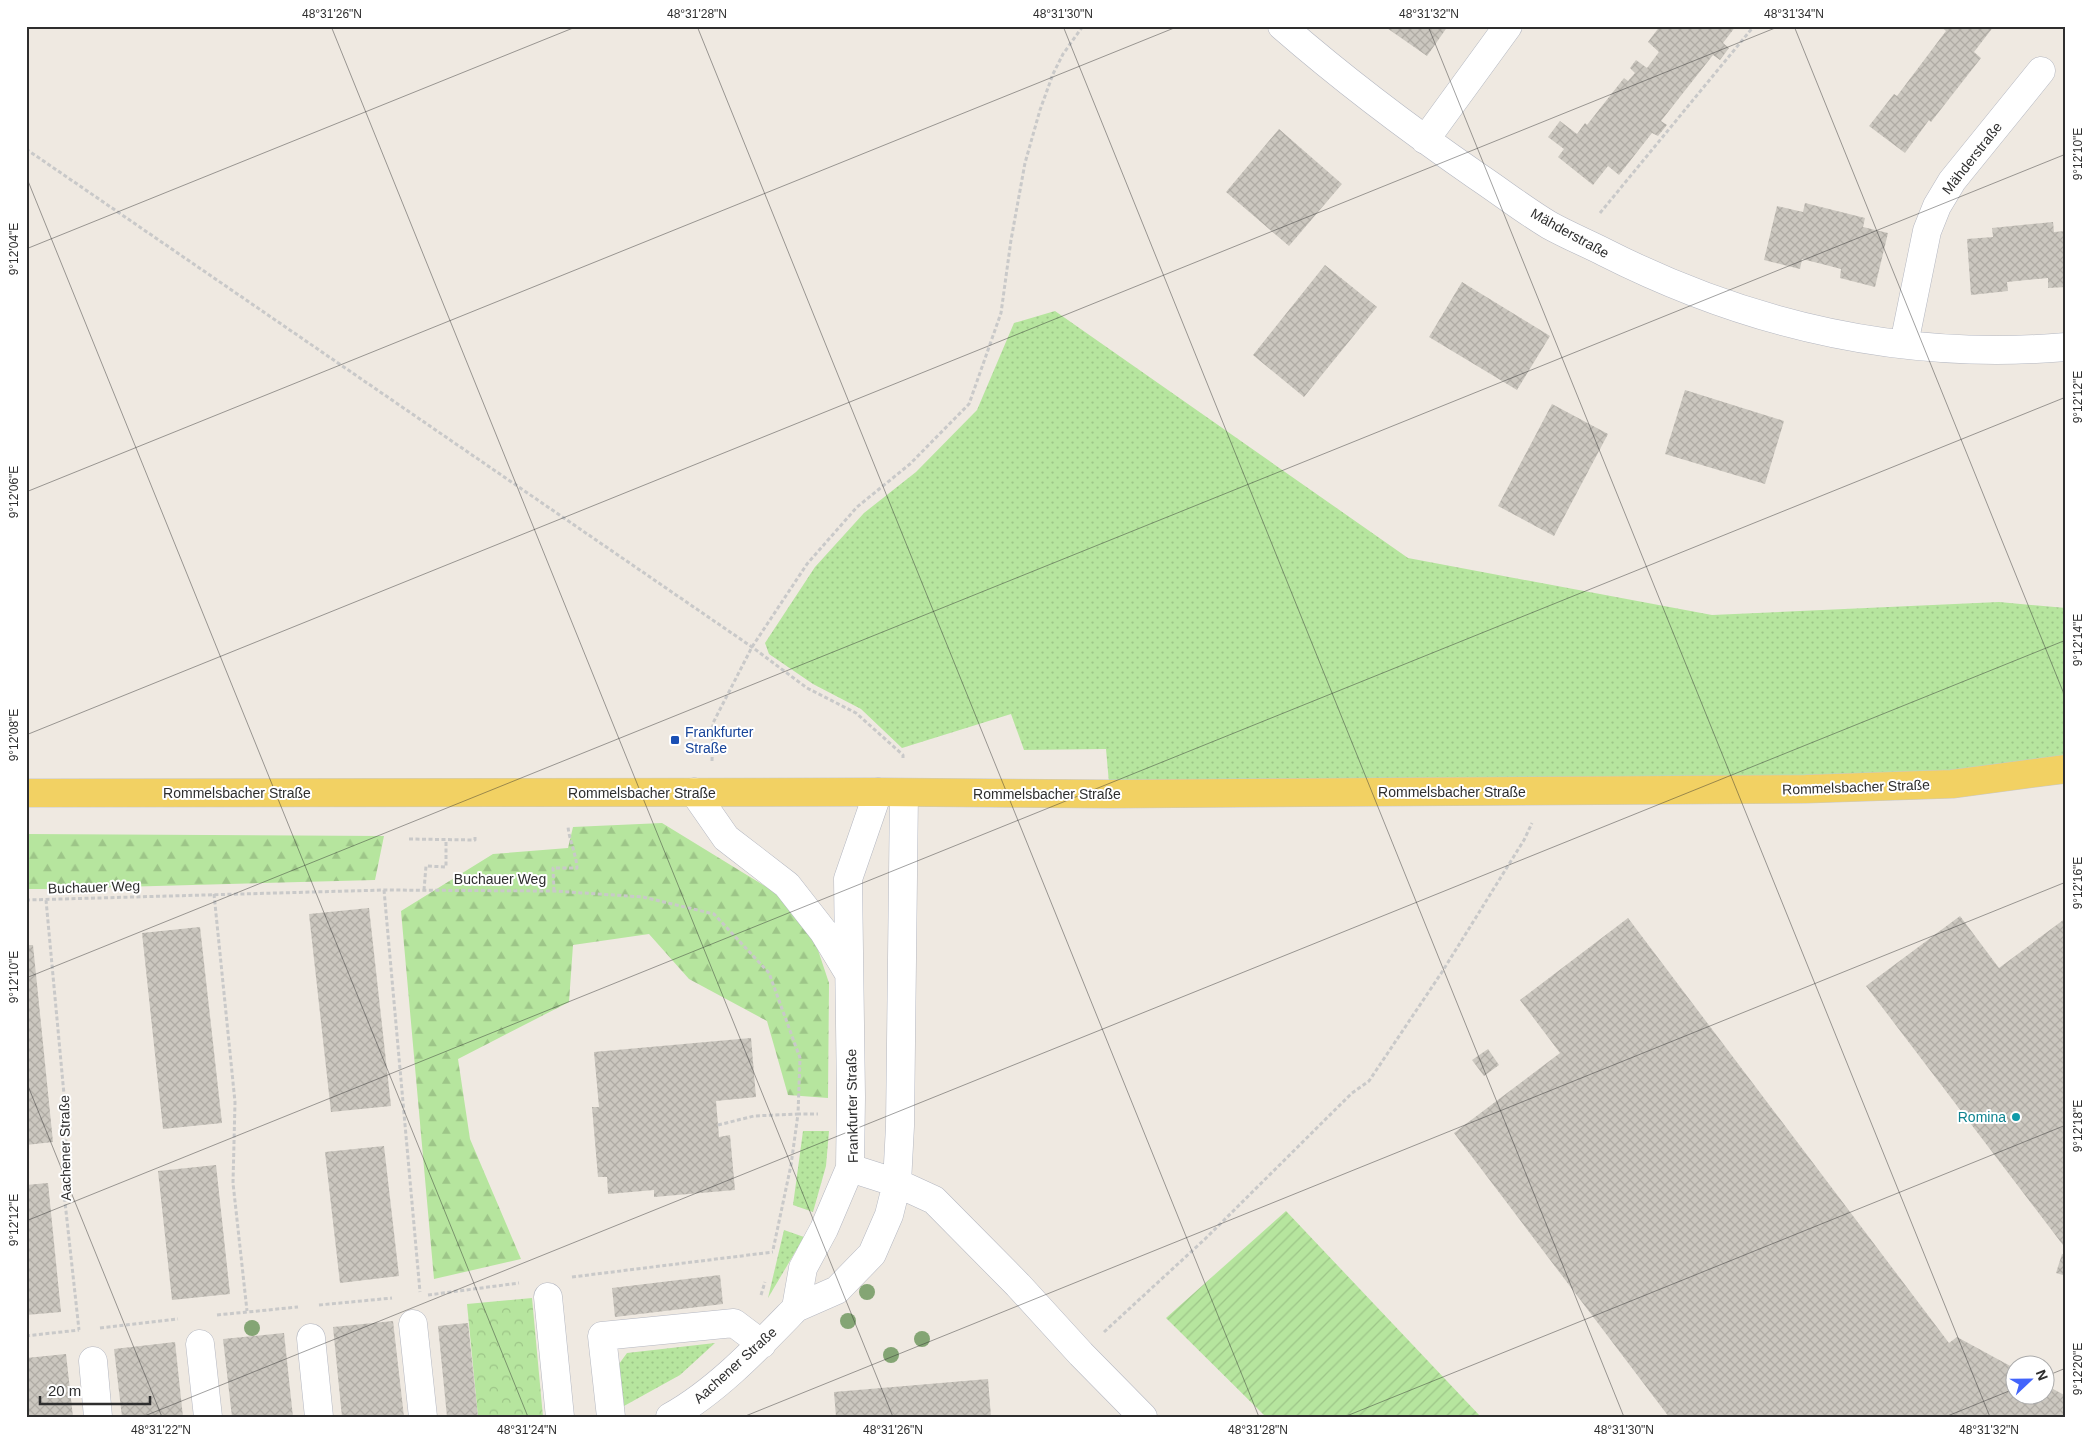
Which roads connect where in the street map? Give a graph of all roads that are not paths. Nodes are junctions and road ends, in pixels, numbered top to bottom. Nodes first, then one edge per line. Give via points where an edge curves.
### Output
1 (1282, 26) edge
2 (1508, 26) edge
3 (2042, 71) dead end
4 (1425, 140) junction
5 (1904, 344) junction
6 (2066, 347) edge
7 (2066, 769) edge
8 (703, 792) junction
9 (878, 792) junction
10 (26, 793) edge
11 (904, 793) junction
12 (848, 972) junction
13 (850, 1168) junction
14 (897, 1183) junction
15 (548, 1297) dead end
16 (796, 1308) junction
17 (413, 1324) road end
18 (311, 1338) dead end
19 (200, 1344) dead end
20 (762, 1344) junction
21 (94, 1361) road end
22 (98, 1417) edge
23 (208, 1417) edge
24 (319, 1417) edge
25 (423, 1417) edge
26 (560, 1417) edge
27 (611, 1417) edge
28 (670, 1417) edge
29 (1143, 1417) edge

1 - 4 street, Mähderstraße
2 - 4 street
3 - 5 street, Mähderstraße via 1952,181 1937,206 1927,231
4 - 5 street, Mähderstraße via 1550,226 1656,277 1728,306 1842,337
5 - 6 street, Mähderstraße via 2011,349
7 - 11 main road, Rommelsbacher Straße via 1996,779 1806,789
8 - 9 main road, Rommelsbacher Straße
8 - 10 main road, Rommelsbacher Straße
8 - 12 street via 726,838 786,885 824,931
9 - 11 main road, Rommelsbacher Straße
9 - 12 street, Frankfurter Straße via 848,879
11 - 14 street
12 - 13 street, Frankfurter Straße
13 - 14 street, Frankfurter Straße
13 - 16 street via 803,1268
14 - 16 street, Aachener Straße via 889,1215 872,1254 837,1290
14 - 29 street, Frankfurter Straße via 934,1200
15 - 26 street
16 - 20 street, Aachener Straße
17 - 25 street
18 - 24 street
19 - 23 street
20 - 27 street via 734,1323 602,1336
20 - 28 street, Aachener Straße via 693,1403
21 - 22 street

